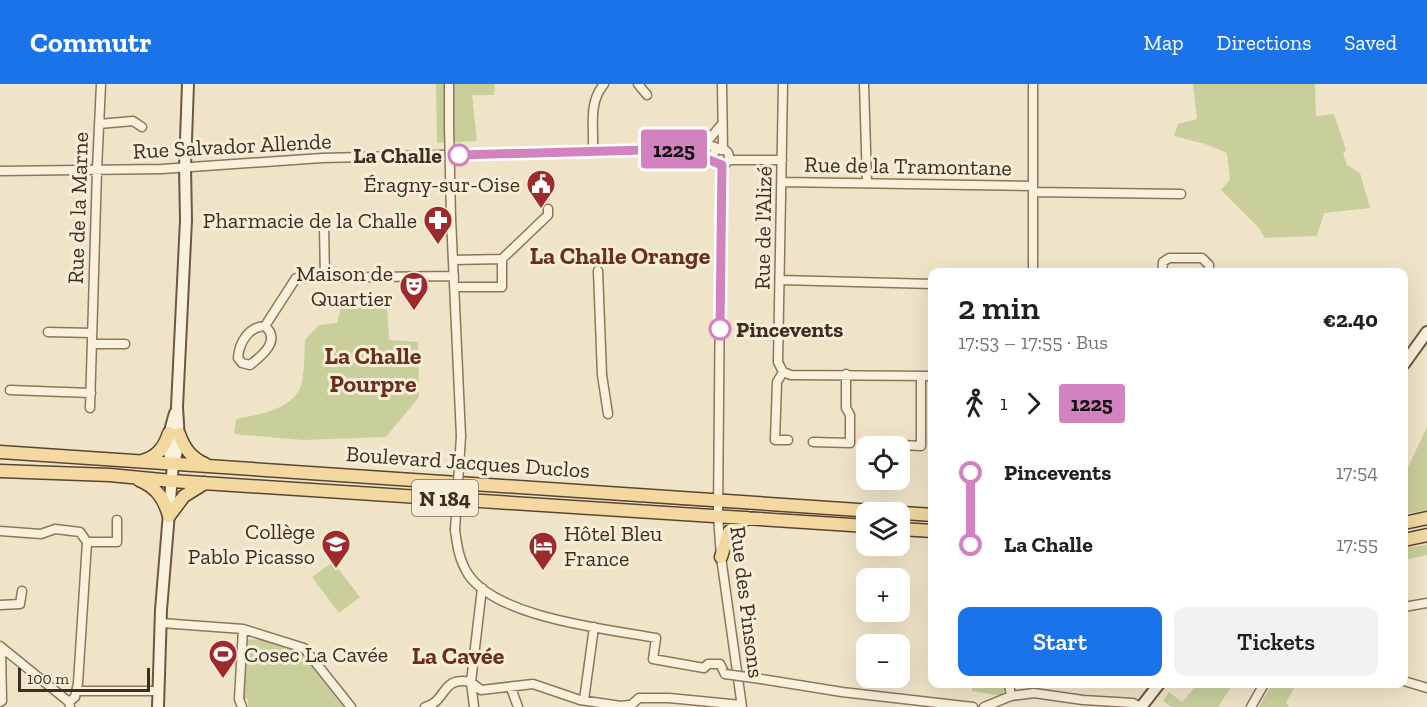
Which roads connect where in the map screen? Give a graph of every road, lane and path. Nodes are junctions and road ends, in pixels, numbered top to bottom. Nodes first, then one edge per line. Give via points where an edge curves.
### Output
1 (101, 84) edge
2 (188, 84) edge
3 (449, 84) edge
4 (604, 84) edge
5 (638, 84) edge
6 (723, 84) edge
7 (783, 84) edge
8 (864, 84) edge
9 (1033, 84) edge
10 (647, 95) dead end
11 (99, 124) junction
12 (722, 124) junction
13 (142, 127) dead end
14 (705, 144) junction
15 (681, 149) junction
16 (722, 150) junction
17 (593, 151) junction
18 (782, 160) junction
19 (722, 163) junction
20 (185, 167) junction
21 (97, 170) junction
22 (0, 171) edge
23 (782, 182) junction
24 (867, 183) junction
25 (1033, 189) junction
26 (1181, 194) dead end
27 (548, 208) dead end
28 (324, 227) dead end
29 (502, 259) junction
30 (453, 260) junction
31 (1033, 268) edge
32 (1162, 268) edge
33 (1209, 268) edge
34 (598, 271) dead end
35 (454, 276) junction
36 (325, 278) junction
37 (780, 280) junction
38 (928, 284) edge
39 (454, 287) junction
40 (265, 326) junction
41 (48, 332) dead end
42 (1427, 332) edge
43 (92, 333) junction
44 (92, 344) junction
45 (125, 344) dead end
46 (1408, 358) edge
47 (783, 372) junction
48 (846, 374) junction
49 (921, 376) junction
50 (928, 376) edge
51 (10, 390) dead end
52 (91, 393) junction
53 (90, 408) dead end
54 (608, 414) dead end
55 (174, 434) junction
56 (788, 440) dead end
57 (813, 442) dead end
58 (910, 445) edge
59 (0, 452) edge
60 (138, 463) junction
61 (173, 464) junction
62 (209, 466) junction
63 (0, 471) edge
64 (135, 478) junction
65 (172, 481) junction
66 (205, 483) junction
67 (718, 487) joint
68 (715, 500) junction
69 (753, 503) junction
70 (681, 513) junction
71 (928, 515) edge
72 (169, 516) junction
73 (718, 516) junction
74 (747, 518) junction
75 (1427, 518) edge
76 (117, 520) dead end
77 (1408, 522) edge
78 (856, 525) edge
79 (910, 530) edge
80 (0, 531) edge
81 (928, 531) edge
82 (1427, 535) edge
83 (1408, 539) edge
84 (87, 542) junction
85 (721, 557) junction
86 (482, 588) junction
87 (22, 591) dead end
88 (1427, 603) edge
89 (0, 604) edge
90 (1408, 606) edge
91 (161, 623) junction
92 (594, 627) junction
93 (243, 628) junction
94 (1, 646) edge
95 (471, 682) junction
96 (1408, 682) edge
97 (511, 688) junction
98 (1010, 688) edge
99 (1156, 688) edge
100 (1262, 688) edge
101 (1427, 688) edge
102 (77, 691) junction
103 (158, 691) junction
104 (1011, 696) junction
105 (584, 700) junction
106 (0, 702) edge
107 (670, 702) edge
108 (69, 705) edge
109 (629, 706) edge
110 (742, 706) edge
111 (158, 707) edge
112 (242, 707) edge
113 (351, 707) edge
114 (425, 707) edge
115 (474, 707) edge
116 (518, 707) edge
117 (973, 707) edge
118 (984, 707) edge
119 (1141, 707) edge
120 (1251, 707) edge

1 - 11 street, Rue de la Marne
2 - 20 street
3 - 30 street, bridge
4 - 17 street via 593,105
5 - 10 street
6 - 12 street
7 - 18 street, Rue de l'Alizé
8 - 24 street
9 - 25 street
11 - 13 street via 133,121
11 - 21 street, Rue de la Marne
12 - 14 street
12 - 16 street
14 - 15 street, Rue Salvador Allende
14 - 16 street
15 - 17 street, Rue Salvador Allende
15 - 19 street, Rue Salvador Allende
16 - 19 street via 728,154
16 - 19 street via 715,153 714,159
17 - 20 street, Rue Salvador Allende via 322,158
18 - 19 street
18 - 23 street, Rue de l'Alizé
19 - 67 street
20 - 21 street, Rue Salvador Allende
20 - 55 street via 186,220
21 - 22 street, Rue Salvador Allende
21 - 43 street, Rue de la Marne
23 - 24 street, Rue de la Tramontane
23 - 37 street, Rue de l'Alizé
24 - 25 street, Rue de la Tramontane
25 - 26 street, Rue de la Tramontane
25 - 31 street
27 - 29 street via 548,214
28 - 36 street
29 - 30 street
29 - 39 street via 502,287
30 - 35 street
32 - 33 street via 1168,258 1202,258
34 - 54 street via 602,375
35 - 36 street
35 - 39 street
36 - 40 street via 296,278
37 - 38 street
37 - 47 street, Rue de l'Alizé via 778,363
39 - 86 street, bridge via 461,436 455,530 467,573
40 - 40 street via 256,327 238,348 242,363 250,364 270,345 272,338
41 - 43 street
42 - 46 street
43 - 44 street, Rue de la Marne
44 - 45 street
44 - 52 street, Rue de la Marne
47 - 48 street
47 - 56 street via 777,382 775,440
48 - 49 street
48 - 57 street via 850,443
49 - 50 street
49 - 58 street via 921,446
51 - 52 street
52 - 53 street, Rue de la Marne
55 - 60 main road via 158,453
55 - 61 street via 177,455
55 - 62 main road via 190,454
59 - 60 main road, Boulevard Jacques Duclos / N 184
60 - 61 main road, Boulevard Jacques Duclos / N 184
61 - 62 main road, Boulevard Jacques Duclos / N 184
61 - 64 main road, N 184
61 - 65 street
62 - 65 main road, N 184
62 - 68 main road, Boulevard Jacques Duclos / N 184
63 - 64 main road, Boulevard Jacques Duclos / N 184
64 - 65 main road, Boulevard Jacques Duclos / N 184
64 - 72 main road via 158,492
65 - 66 main road, Boulevard Jacques Duclos / N 184
65 - 72 street
66 - 70 main road, Boulevard Jacques Duclos / N 184
66 - 72 main road via 184,496
67 - 68 main road
68 - 69 main road, Boulevard Jacques Duclos / N 184
68 - 70 main road, N 184
68 - 73 street, Rue des Pinsons
69 - 71 main road, Boulevard Jacques Duclos / N 184
69 - 73 main road, N 184
70 - 73 main road, Boulevard Jacques Duclos / N 184
72 - 91 street
73 - 74 main road, Boulevard Jacques Duclos / N 184
73 - 85 street, Rue des Pinsons
74 - 78 main road, Boulevard Jacques Duclos / N 184
74 - 85 main road via 729,532
75 - 77 main road
76 - 84 street via 117,542
79 - 81 main road
80 - 84 street via 80,532
82 - 83 main road
84 - 102 street
85 - 110 street, Rue des Pinsons
86 - 92 street via 510,605
86 - 95 street
87 - 89 street via 20,604
88 - 90 street
91 - 93 street
91 - 103 street
92 - 105 street
92 - 117 street, bridge via 656,638 654,659 704,668 720,664 725,674
93 - 112 street via 239,699
93 - 113 street via 304,648
94 - 106 street
94 - 108 street
95 - 97 street via 481,690
95 - 114 street via 462,680 447,686 434,705
95 - 115 street
96 - 101 street
97 - 105 street via 533,684
97 - 116 street
98 - 104 street
99 - 119 street
100 - 120 street
102 - 103 street
102 - 108 street
103 - 111 street
104 - 118 street
104 - 119 street via 1042,694
105 - 109 street
107 - 109 street via 639,698
107 - 110 street

